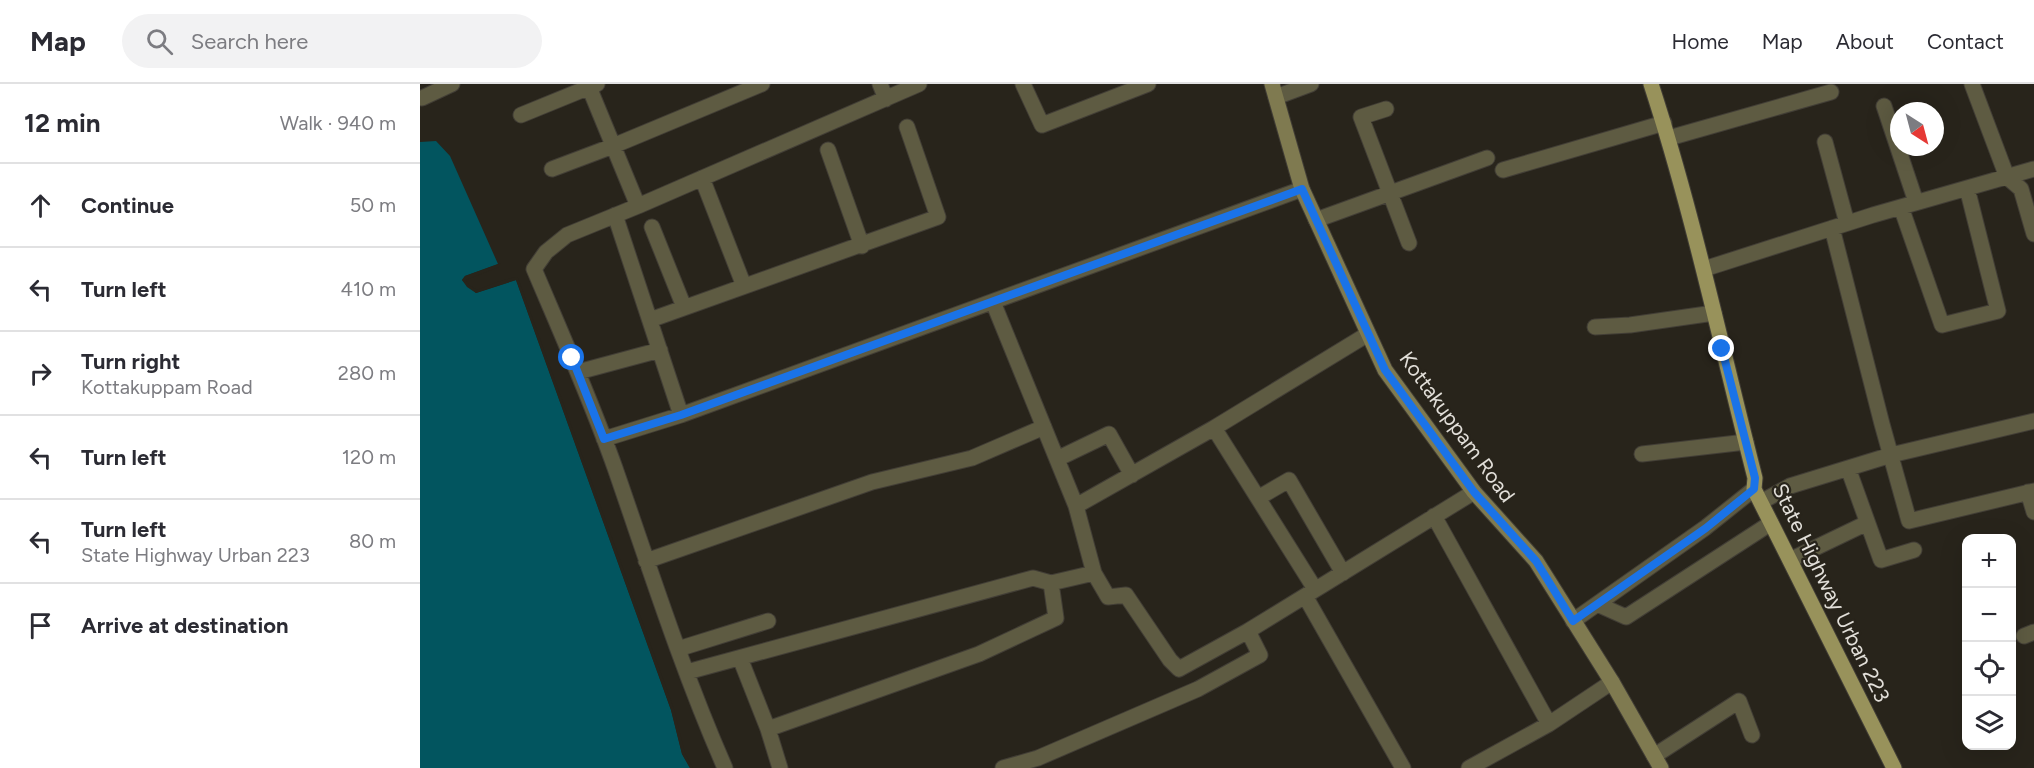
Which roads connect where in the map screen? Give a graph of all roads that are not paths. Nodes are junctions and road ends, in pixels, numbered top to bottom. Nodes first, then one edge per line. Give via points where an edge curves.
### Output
1 (452, 84) edge
2 (762, 84) edge
3 (880, 84) edge
4 (919, 84) edge
5 (1023, 84) edge
6 (1148, 84) edge
7 (1311, 84) edge
8 (1651, 84) edge
9 (1972, 84) edge
10 (593, 86) edge
11 (1274, 90) edge
12 (1831, 92) dead end
13 (423, 99) edge
14 (885, 99) junction
15 (1884, 105) dead end
16 (1386, 109) dead end
17 (521, 115) dead end
18 (907, 127) dead end
19 (1666, 130) junction
20 (1824, 142) dead end
21 (613, 146) junction
22 (828, 150) dead end
23 (1487, 158) dead end
24 (552, 169) dead end
25 (2034, 169) edge
26 (1503, 170) dead end
27 (2007, 177) junction
28 (702, 178) junction
29 (1967, 188) junction
30 (1302, 189) junction
31 (1390, 193) junction
32 (1916, 202) junction
33 (638, 206) junction
34 (1901, 207) junction
35 (615, 215) junction
36 (1316, 220) junction
37 (1840, 225) junction
38 (652, 227) dead end
39 (2034, 234) edge
40 (1409, 243) dead end
41 (862, 246) junction
42 (1704, 269) junction
43 (744, 286) junction
44 (993, 302) junction
45 (684, 308) junction
46 (1714, 313) junction
47 (650, 320) junction
48 (1595, 327) dead end
49 (1368, 334) junction
50 (660, 350) junction
51 (578, 372) junction
52 (681, 415) junction
53 (2034, 421) edge
54 (1044, 427) junction
55 (1214, 428) junction
56 (604, 439) junction
57 (1746, 442) junction
58 (1642, 454) dead end
59 (1891, 455) junction
60 (1057, 459) junction
61 (1848, 468) junction
62 (1132, 475) junction
63 (1474, 492) junction
64 (2031, 492) edge
65 (1757, 496) junction
66 (1258, 498) junction
67 (1076, 506) junction
68 (2034, 512) edge
69 (1434, 516) junction
70 (1771, 523) junction
71 (1868, 523) junction
72 (1914, 550) dead end
73 (1790, 560) junction
74 (646, 561) junction
75 (1094, 573) junction
76 (1342, 573) junction
77 (1051, 583) junction
78 (1310, 593) junction
79 (1597, 604) junction
80 (768, 621) dead end
81 (1573, 621) junction
82 (1248, 631) junction
83 (678, 649) junction
84 (740, 658) junction
85 (687, 672) junction
86 (1612, 682) junction
87 (1549, 724) junction
88 (768, 729) junction
89 (1752, 735) dead end
90 (1657, 762) edge
91 (725, 768) edge
92 (780, 768) edge
93 (1002, 768) edge
94 (1403, 768) edge
95 (1469, 768) edge
96 (1894, 768) edge

1 - 13 street
2 - 21 street
3 - 14 street
4 - 14 street
5 - 6 street via 1041,125
7 - 11 street
8 - 19 main road, State Highway Urban 223
9 - 27 street
10 - 17 street
10 - 21 street
11 - 30 street, Kottakuppam Road
12 - 19 street
14 - 28 street
15 - 32 street
16 - 31 street via 1361,117
18 - 41 street via 938,217
19 - 26 street
19 - 42 main road, State Highway Urban 223
20 - 37 street
21 - 24 street
21 - 33 street
22 - 41 street
23 - 31 street
25 - 27 street
27 - 29 street
27 - 39 street via 2020,189
28 - 33 street
28 - 43 street
29 - 32 street
29 - 34 street via 1998,311 1942,325
30 - 36 street, Kottakuppam Road
30 - 44 street
31 - 36 street
31 - 40 street
32 - 34 street
33 - 35 street
34 - 37 street
35 - 47 street
35 - 51 street via 567,235 546,252 534,269
36 - 49 street, Kottakuppam Road
37 - 42 street
37 - 59 street
38 - 45 street
41 - 43 street
42 - 46 main road, State Highway Urban 223
43 - 45 street
44 - 52 street
44 - 54 street
45 - 47 street
46 - 48 street
46 - 57 main road, State Highway Urban 223
47 - 50 street
49 - 55 street
49 - 63 street, Kottakuppam Road via 1385,370
50 - 51 street
50 - 52 street
51 - 56 street
52 - 56 street
53 - 59 street
54 - 60 street
54 - 74 street via 972,458 872,482
55 - 62 street
55 - 66 street
56 - 74 street
57 - 58 street
57 - 65 main road, State Highway Urban 223
59 - 61 street
59 - 64 street via 1909,521
60 - 62 street via 1109,434
60 - 67 street
61 - 65 street
61 - 71 street
62 - 67 street
63 - 69 street
63 - 81 street, Kottakuppam Road via 1536,561
64 - 68 street
65 - 70 main road, State Highway Urban 223
65 - 79 street
66 - 76 street via 1288,480
66 - 78 street
67 - 75 street
69 - 76 street
69 - 87 street
70 - 73 main road, State Highway Urban 223
70 - 79 street via 1626,617
71 - 72 street via 1881,560
71 - 73 street
73 - 96 main road, State Highway Urban 223
74 - 83 street
75 - 77 street
75 - 82 street via 1108,597 1126,595 1179,669
76 - 78 street
77 - 84 street via 1033,578
77 - 88 street via 1056,618 978,654
78 - 82 street
78 - 94 street
79 - 81 street
80 - 83 street
81 - 86 street, Kottakuppam Road
82 - 93 street via 1260,655 1198,689 1038,758
83 - 85 street
84 - 85 street
84 - 88 street
85 - 91 street
86 - 87 street
86 - 90 street, Kottakuppam Road
87 - 95 street
88 - 92 street
89 - 90 street via 1739,701

